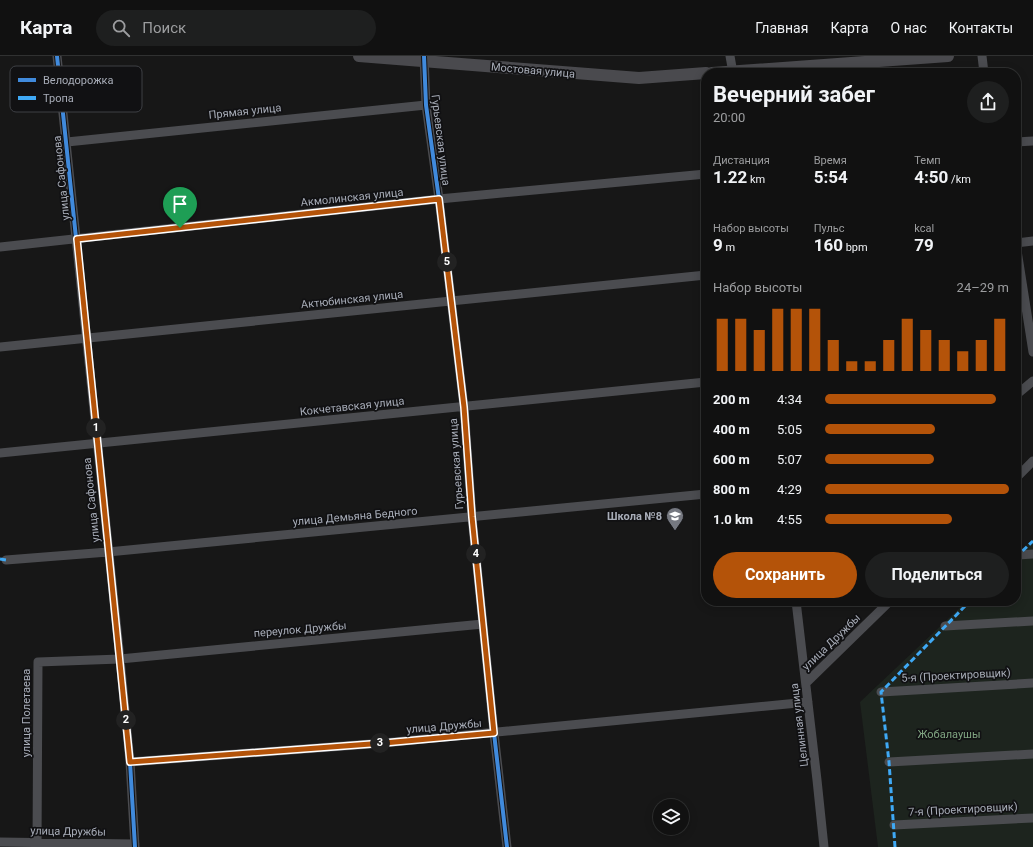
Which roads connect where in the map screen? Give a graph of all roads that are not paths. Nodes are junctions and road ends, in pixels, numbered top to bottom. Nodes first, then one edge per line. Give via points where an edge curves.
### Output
1 (57, 56) edge
2 (359, 56) edge
3 (730, 56) edge
4 (948, 56) edge
5 (982, 56) edge
6 (424, 58) edge
7 (58, 66) edge
8 (732, 68) edge
9 (787, 68) edge
10 (983, 68) edge
11 (701, 74) edge
12 (426, 105) junction
13 (64, 112) edge
14 (1033, 141) edge
15 (67, 142) junction
16 (1021, 142) edge
17 (701, 174) edge
18 (439, 199) junction
19 (77, 239) junction
20 (1033, 241) edge
21 (1021, 242) edge
22 (0, 247) edge
23 (1021, 275) edge
24 (701, 276) edge
25 (452, 301) junction
26 (86, 338) junction
27 (0, 347) edge
28 (1033, 352) edge
29 (1033, 381) edge
30 (701, 383) edge
31 (1021, 391) edge
32 (464, 407) junction
33 (97, 444) junction
34 (0, 453) edge
35 (1033, 461) edge
36 (1021, 473) edge
37 (701, 494) edge
38 (472, 517) junction
39 (108, 552) junction
40 (1033, 554) edge
41 (1021, 555) edge
42 (6, 560) dead end
43 (797, 606) edge
44 (885, 606) edge
45 (1033, 621) edge
46 (483, 624) junction
47 (945, 626) dead end
48 (120, 659) junction
49 (806, 683) junction
50 (1033, 683) edge
51 (881, 692) dead end
52 (808, 702) junction
53 (494, 733) junction
54 (1033, 754) edge
55 (130, 762) junction
56 (889, 762) dead end
57 (1033, 818) edge
58 (894, 825) dead end
59 (0, 842) edge
60 (37, 845) edge
61 (135, 846) edge
62 (507, 847) edge
63 (824, 847) edge

1 - 7 street, улица Сафонова
2 - 6 street, Мостовая улица
3 - 8 street
4 - 9 street
5 - 10 street
6 - 11 street, Мостовая улица via 639,78
6 - 12 street, Гурьевская улица
12 - 15 street, Прямая улица
12 - 18 street, Гурьевская улица
13 - 15 street, улица Сафонова
14 - 16 street
15 - 19 street, улица Сафонова
17 - 18 street, Акмолинская улица
18 - 19 street, Акмолинская улица
18 - 25 street, Гурьевская улица
19 - 22 street, Акмолинская улица
19 - 26 street, улица Сафонова
20 - 21 street
23 - 28 street
24 - 25 street, Актюбинская улица
25 - 26 street, Актюбинская улица
25 - 32 street, Гурьевская улица
26 - 27 street, Актюбинская улица
26 - 33 street, улица Сафонова
29 - 31 street
30 - 32 street, Кокчетавская улица
32 - 33 street, Кокчетавская улица
32 - 38 street, Гурьевская улица
33 - 34 street, Кокчетавская улица
33 - 39 street, улица Сафонова
35 - 36 street
37 - 38 street, улица Демьяна Бедного
38 - 39 street, улица Демьяна Бедного
38 - 46 street, Гурьевская улица
39 - 42 street, улица Демьяна Бедного
39 - 48 street, улица Сафонова
40 - 41 street
43 - 49 street, Целинная улица
44 - 49 street, улица Дружбы
45 - 47 street
46 - 48 street, переулок Дружбы
46 - 53 street, Гурьевская улица
48 - 55 street, улица Сафонова
48 - 60 street, улица Полетаева via 38,662
49 - 52 street, Целинная улица
50 - 51 street, 5-я (Проектировщик)
52 - 53 street, улица Дружбы
52 - 63 street, Целинная улица
53 - 55 street, улица Дружбы
53 - 62 street, Гурьевская улица
54 - 56 street
55 - 61 street, улица Сафонова
57 - 58 street, 7-я (Проектировщик)
59 - 60 street, улица Дружбы
60 - 61 street, улица Дружбы

